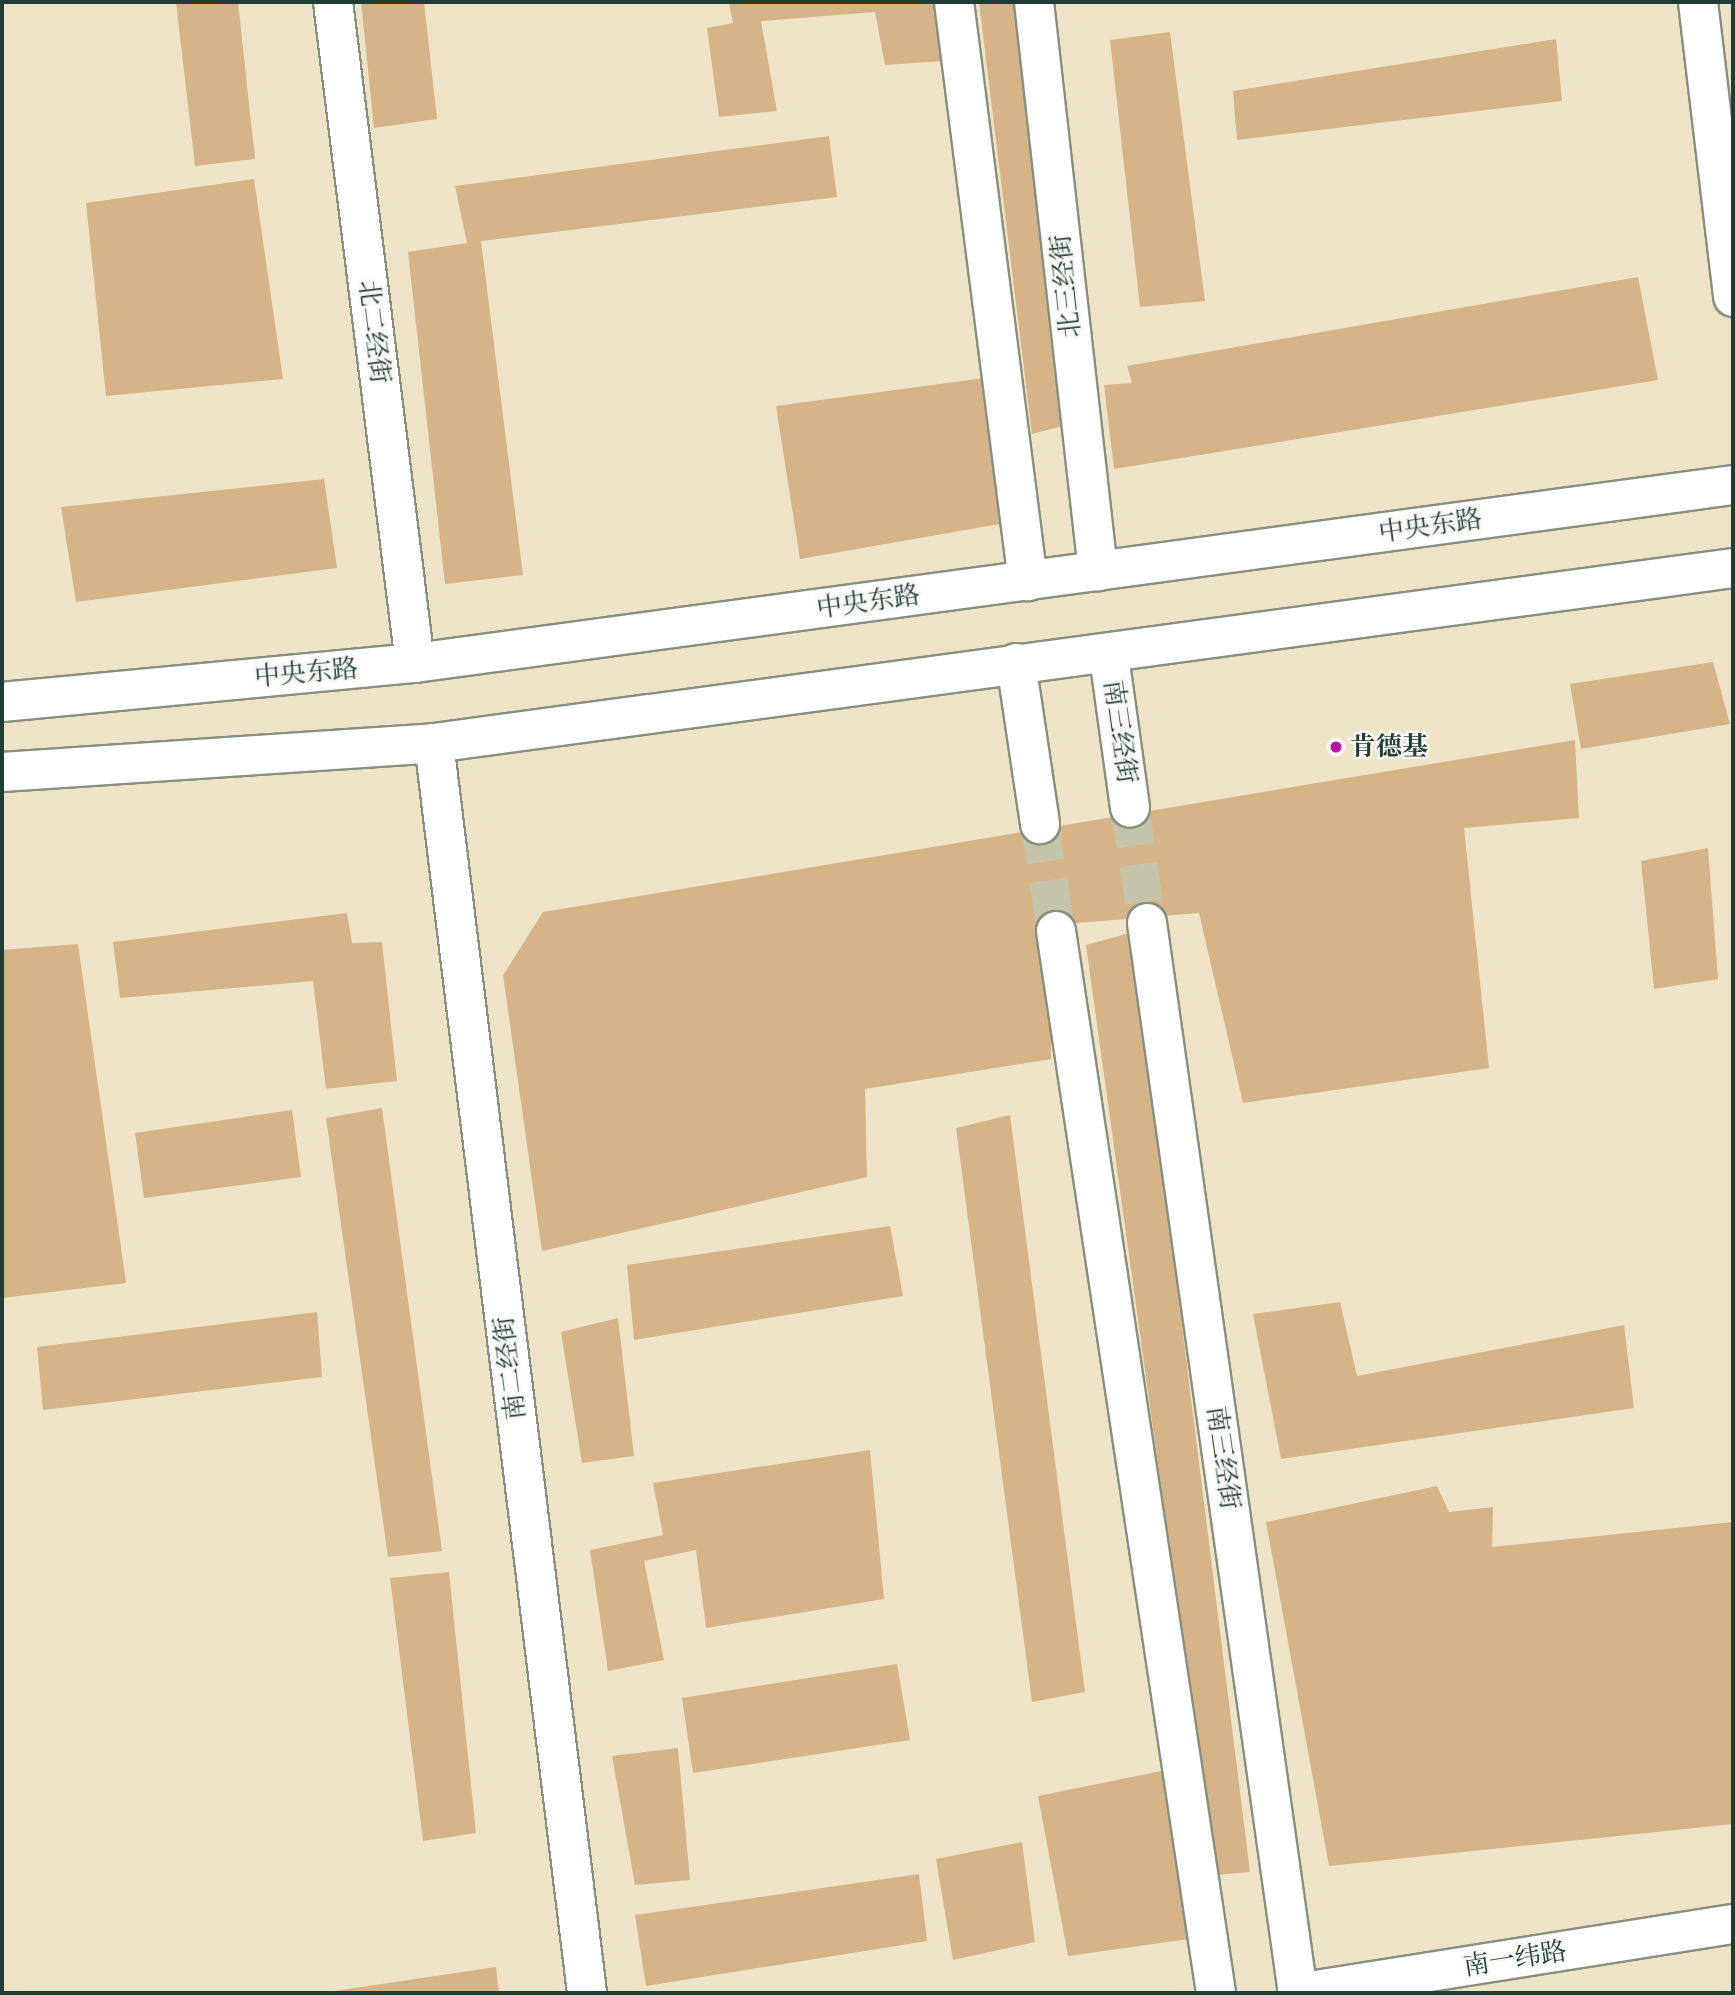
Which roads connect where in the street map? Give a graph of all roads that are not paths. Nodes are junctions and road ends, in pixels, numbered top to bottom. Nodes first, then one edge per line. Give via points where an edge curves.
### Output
1 (333, 2) edge
2 (954, 2) edge
3 (1034, 2) edge
4 (1698, 2) edge
5 (1733, 297) edge
6 (1733, 485) edge
7 (1733, 568) edge
8 (1098, 571) junction
9 (1028, 580) junction
10 (1109, 656) junction
11 (415, 663) junction
12 (1016, 663) junction
13 (2, 702) edge
14 (434, 743) junction
15 (2, 772) edge
16 (1130, 808) tunnel mouth
17 (1040, 824) tunnel mouth
18 (1147, 923) tunnel mouth
19 (1056, 931) tunnel mouth
20 (1733, 1924) edge
21 (587, 1993) edge
22 (1216, 1993) edge
23 (1298, 1993) edge

1 - 11 street, 北二经街
2 - 9 street
3 - 8 street, 北三经街
4 - 5 street
6 - 8 street, 中央东路
7 - 10 street
8 - 9 street, 中央东路
9 - 11 street, 中央东路
10 - 12 street
10 - 16 street, 南三经街
11 - 13 street, 中央东路
12 - 14 street
12 - 17 street
14 - 15 street
14 - 21 street, 南二经街
18 - 23 street, 南三经街
19 - 22 street
20 - 23 street, 南一纬路

